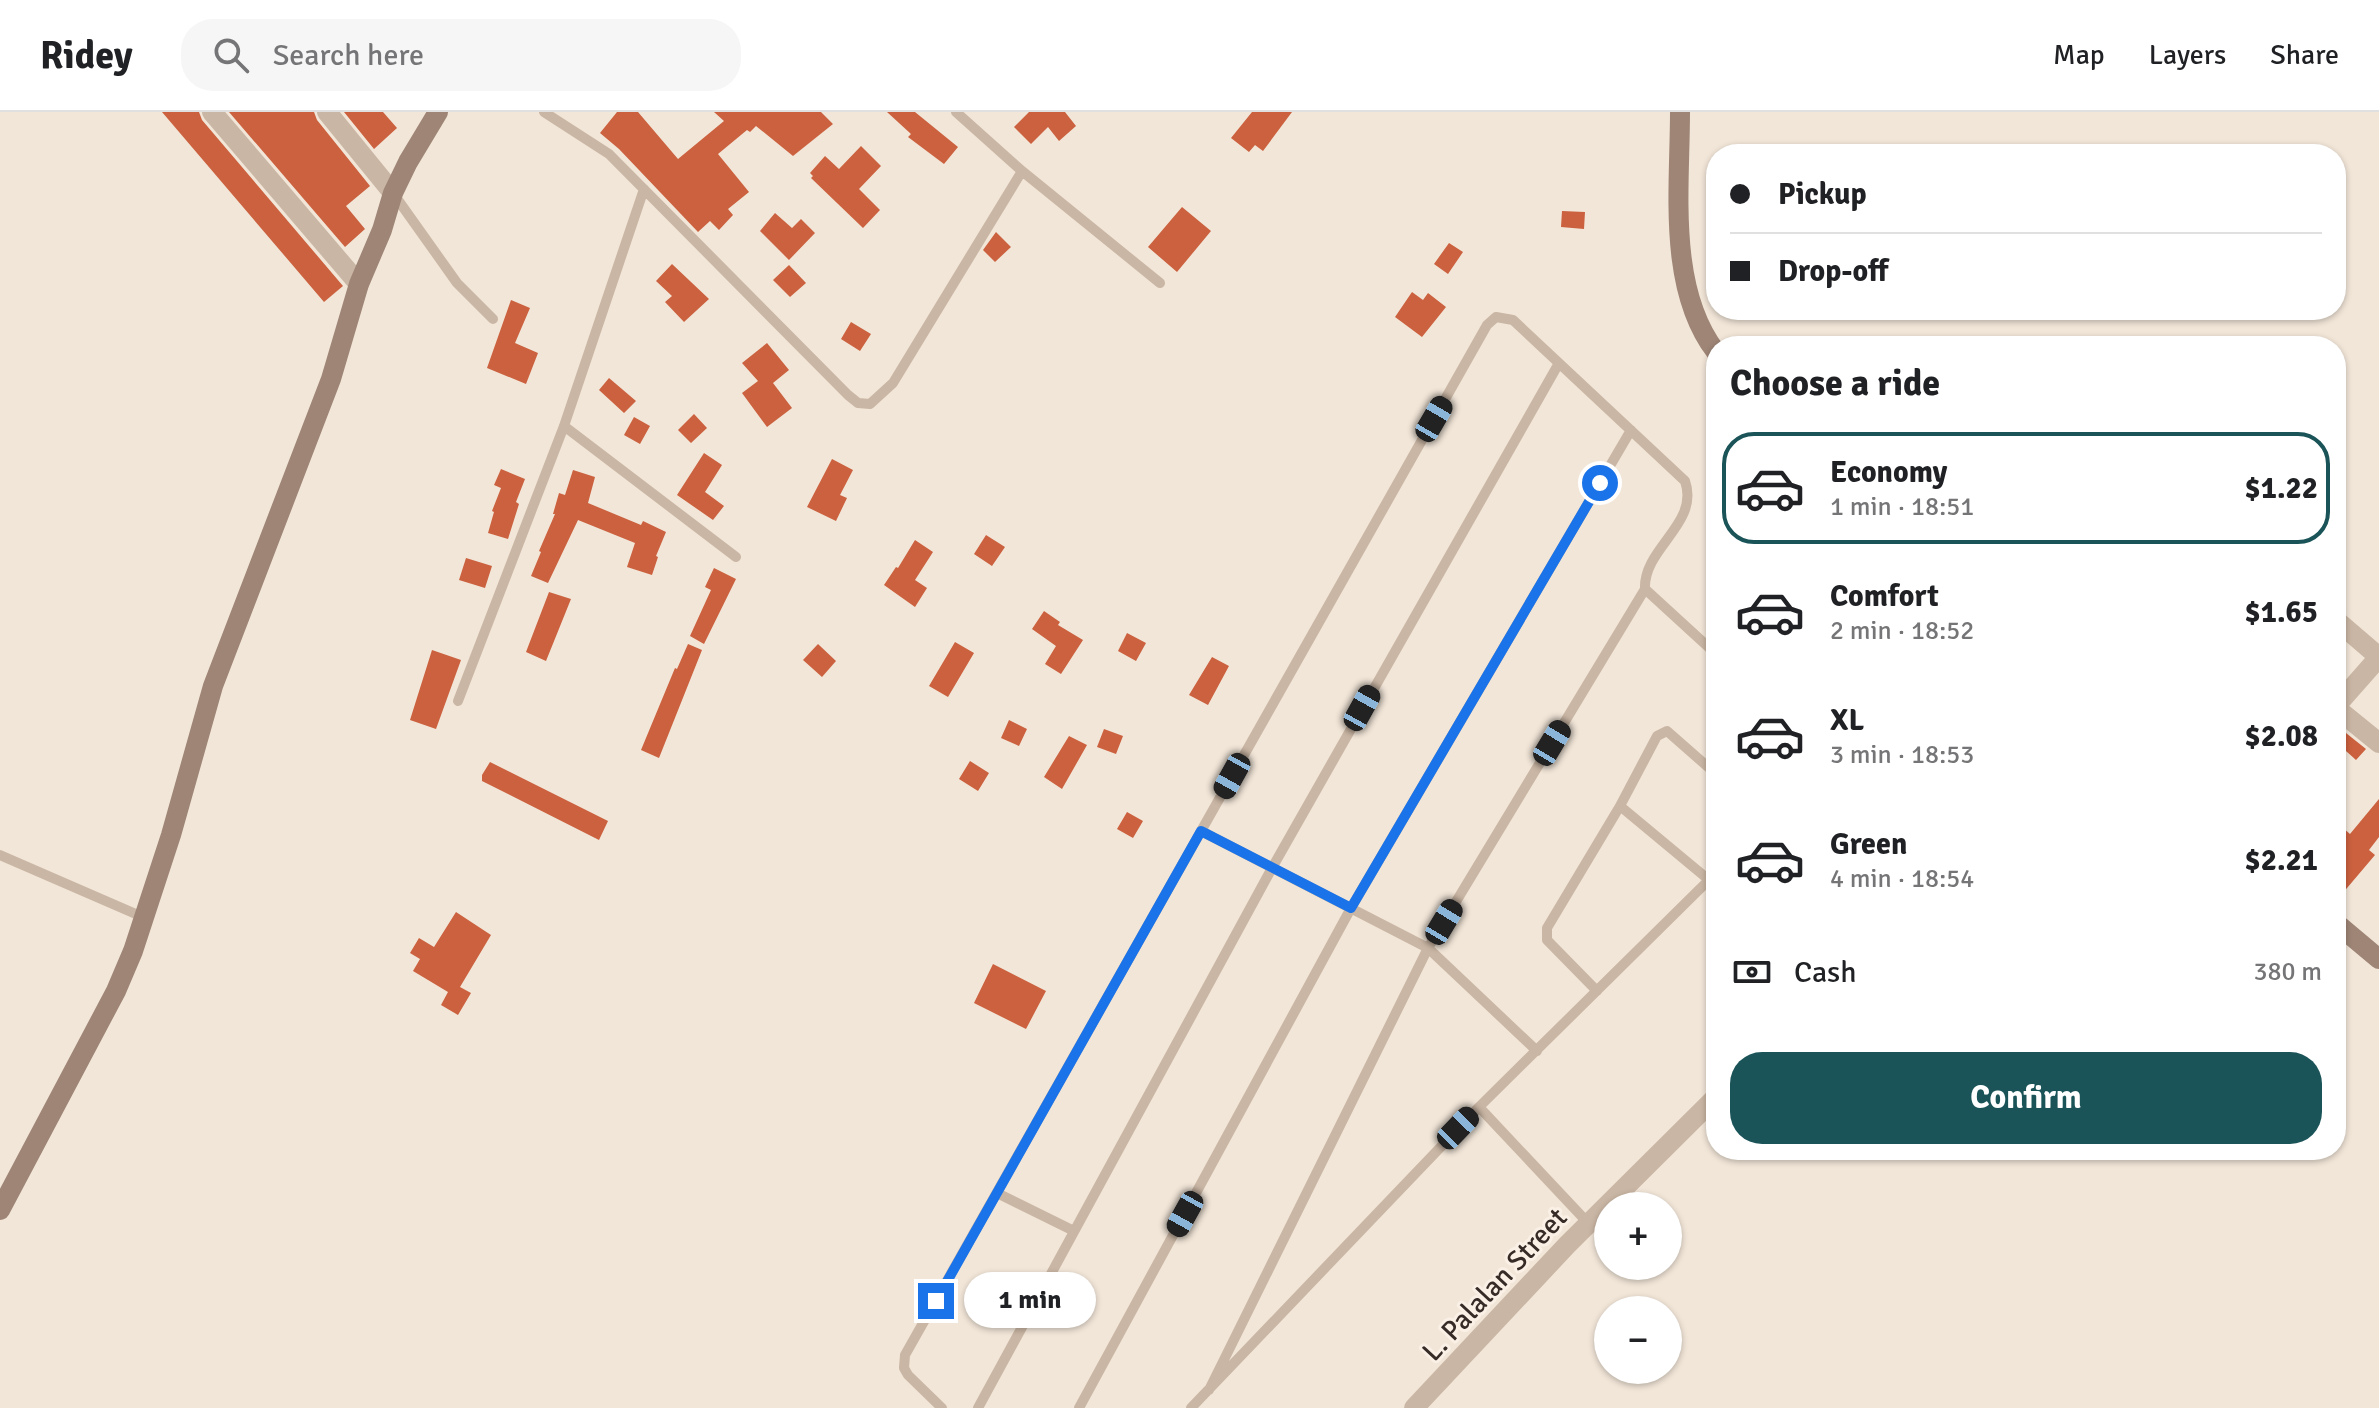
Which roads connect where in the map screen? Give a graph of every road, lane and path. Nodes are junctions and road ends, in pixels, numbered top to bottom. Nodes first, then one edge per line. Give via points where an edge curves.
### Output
1 (212, 112) edge
2 (327, 112) edge
3 (438, 112) edge
4 (544, 112) edge
5 (956, 112) edge
6 (1680, 112) edge
7 (1022, 171) junction
8 (644, 189) junction
9 (393, 193) junction
10 (1160, 283) dead end
11 (359, 284) junction
12 (493, 319) dead end
13 (1706, 337) edge
14 (1559, 363) junction
15 (564, 426) junction
16 (1631, 430) junction
17 (736, 557) dead end
18 (1645, 589) junction
19 (2346, 629) edge
20 (1706, 645) edge
21 (2379, 657) edge
22 (2346, 695) edge
23 (458, 701) dead end
24 (2346, 715) edge
25 (2379, 743) edge
26 (1706, 765) edge
27 (1620, 806) junction
28 (1201, 831) junction
29 (0, 855) edge
30 (1272, 868) junction
31 (1706, 871) edge
32 (1706, 882) edge
33 (1351, 908) junction
34 (145, 918) junction
35 (2346, 931) edge
36 (1428, 948) junction
37 (2379, 959) edge
38 (1597, 991) junction
39 (1537, 1051) junction
40 (1479, 1107) junction
41 (1706, 1107) edge
42 (997, 1193) junction
43 (0, 1210) edge
44 (1589, 1224) junction
45 (1074, 1231) junction
46 (1209, 1390) junction
47 (942, 1408) edge
48 (978, 1408) edge
49 (1079, 1408) edge
50 (1191, 1408) edge
51 (1414, 1408) edge

1 - 11 street
2 - 9 street
3 - 9 street
4 - 8 lane via 609,154
5 - 7 lane
6 - 13 street via 1681,250 1690,305
7 - 8 lane via 893,383 870,404 848,395
7 - 10 lane
8 - 15 lane
9 - 11 street
9 - 12 lane via 457,283
11 - 34 street via 331,379 213,686
14 - 16 lane
14 - 28 lane via 1513,320 1496,317 1487,325
14 - 30 lane
15 - 17 lane
15 - 23 lane
16 - 18 lane via 1685,481 1690,496 1647,571
16 - 33 lane
18 - 20 lane
18 - 36 lane
19 - 21 street
21 - 22 street
24 - 25 street
26 - 27 lane via 1667,731 1652,743
27 - 31 lane
27 - 38 lane via 1545,934
28 - 30 lane
28 - 42 lane
29 - 34 lane
30 - 33 lane
30 - 45 lane
32 - 38 lane
33 - 36 lane
33 - 49 lane
34 - 43 street via 116,991
35 - 37 street
36 - 39 lane
36 - 46 lane
38 - 39 lane
39 - 40 lane
40 - 44 lane
40 - 46 lane
41 - 44 street, L. Palalan Street
42 - 45 lane
42 - 47 lane via 905,1355 908,1375
44 - 51 street, L. Palalan Street
45 - 48 lane
46 - 50 lane

